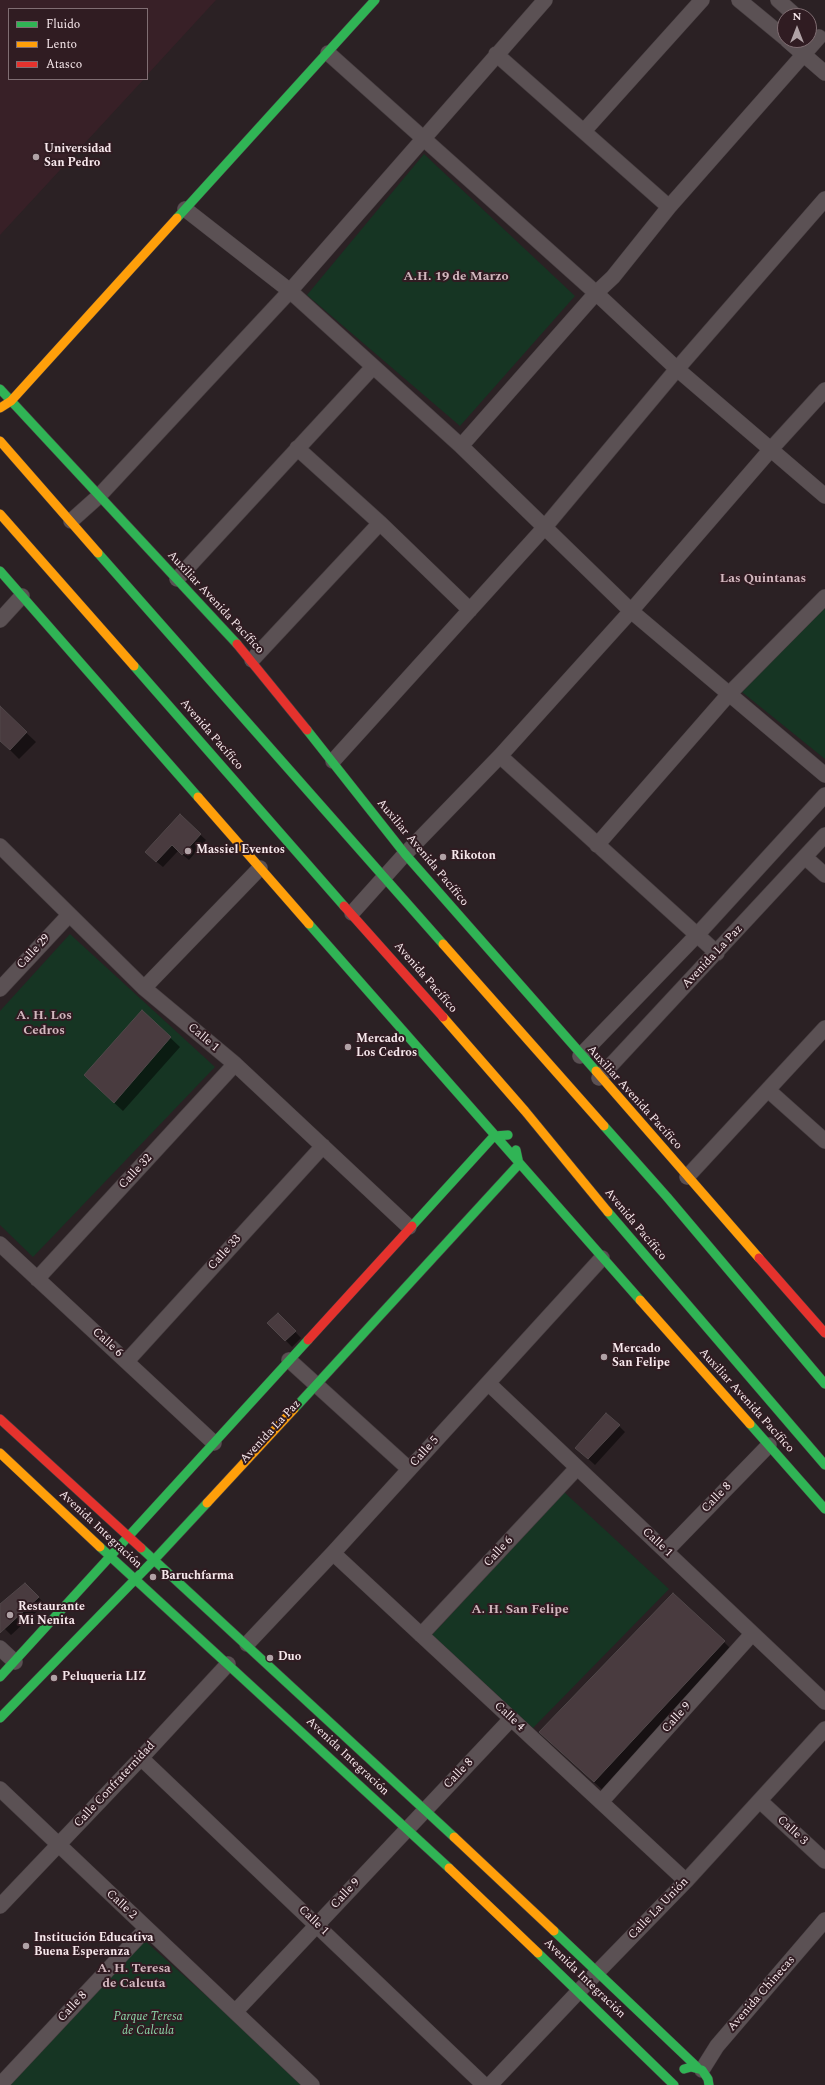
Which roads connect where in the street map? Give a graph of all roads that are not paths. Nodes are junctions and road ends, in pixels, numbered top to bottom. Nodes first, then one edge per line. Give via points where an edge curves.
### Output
1 (375, 0) edge
2 (545, 0) edge
3 (702, 0) edge
4 (739, 0) edge
5 (778, 0) edge
6 (787, 8) edge
7 (777, 32) edge
8 (818, 36) edge
9 (797, 48) edge
10 (328, 53) junction
11 (496, 54) junction
12 (804, 54) junction
13 (825, 73) edge
14 (584, 131) junction
15 (425, 139) junction
16 (825, 199) edge
17 (669, 207) junction
18 (185, 209) junction
19 (290, 291) junction
20 (596, 293) junction
21 (373, 367) junction
22 (677, 369) junction
23 (0, 389) edge
24 (825, 390) edge
25 (11, 401) junction
26 (0, 408) edge
27 (0, 441) edge
28 (462, 446) junction
29 (297, 448) junction
30 (772, 448) junction
31 (99, 496) junction
32 (825, 496) edge
33 (0, 514) edge
34 (71, 521) junction
35 (380, 523) junction
36 (544, 528) junction
37 (0, 570) edge
38 (177, 579) junction
39 (22, 596) junction
40 (825, 597) edge
41 (470, 610) junction
42 (631, 611) junction
43 (0, 620) edge
44 (252, 660) junction
45 (729, 694) junction
46 (500, 756) junction
47 (333, 761) junction
48 (825, 775) edge
49 (825, 795) edge
50 (825, 835) edge
51 (0, 846) edge
52 (597, 846) junction
53 (405, 854) junction
54 (806, 858) junction
55 (260, 868) junction
56 (825, 876) edge
57 (384, 877) junction
58 (352, 913) junction
59 (69, 914) junction
60 (697, 934) junction
61 (717, 953) junction
62 (144, 988) junction
63 (0, 989) edge
64 (825, 1028) edge
65 (580, 1056) junction
66 (235, 1064) junction
67 (600, 1078) junction
68 (768, 1090) junction
69 (525, 1111) junction
70 (516, 1129) junction
71 (494, 1136) junction
72 (825, 1141) edge
73 (323, 1146) junction
74 (519, 1164) junction
75 (688, 1177) junction
76 (409, 1227) junction
77 (0, 1244) edge
78 (602, 1258) junction
79 (37, 1279) junction
80 (825, 1334) edge
81 (289, 1360) junction
82 (126, 1361) junction
83 (316, 1383) junction
84 (488, 1383) junction
85 (825, 1384) edge
86 (0, 1419) edge
87 (214, 1443) junction
88 (769, 1445) junction
89 (0, 1453) edge
90 (825, 1465) edge
91 (577, 1468) junction
92 (409, 1469) junction
93 (825, 1509) edge
94 (128, 1538) junction
95 (666, 1551) junction
96 (333, 1553) junction
97 (110, 1557) junction
98 (154, 1560) junction
99 (135, 1579) junction
100 (752, 1634) junction
101 (421, 1635) junction
102 (246, 1644) junction
103 (0, 1648) edge
104 (15, 1662) junction
105 (228, 1664) junction
106 (0, 1677) edge
107 (825, 1702) edge
108 (0, 1718) edge
109 (511, 1719) junction
110 (825, 1729) edge
111 (141, 1758) junction
112 (0, 1790) edge
113 (760, 1801) junction
114 (601, 1802) junction
115 (425, 1810) junction
116 (407, 1829) junction
117 (58, 1846) junction
118 (825, 1861) edge
119 (686, 1882) junction
120 (0, 1906) edge
121 (825, 1920) edge
122 (317, 1925) junction
123 (146, 1929) junction
124 (598, 1972) junction
125 (579, 1991) junction
126 (235, 2012) junction
127 (706, 2077) edge
128 (0, 2085) edge
129 (312, 2085) edge
130 (484, 2085) edge
131 (490, 2085) edge
132 (675, 2085) edge

1 - 10 main road
2 - 11 street
3 - 14 street
4 - 7 street
5 - 6 street
8 - 12 street
9 - 12 street
10 - 15 street
10 - 18 main road
11 - 14 street
11 - 15 street
12 - 13 street
12 - 17 street
14 - 17 street
15 - 19 street
15 - 20 street
16 - 22 street
17 - 20 street via 613,277
18 - 19 street
18 - 25 main road
19 - 21 street
19 - 31 street
20 - 22 street
20 - 28 street
21 - 28 street
21 - 29 street
22 - 30 street
22 - 36 street
23 - 25 main road, Auxiliar Avenida Pacífico
24 - 30 street
25 - 26 main road
25 - 31 main road, Auxiliar Avenida Pacífico
27 - 34 main road
28 - 36 street
29 - 35 street
29 - 38 street
30 - 32 street
30 - 42 street
31 - 34 street
31 - 38 main road, Auxiliar Avenida Pacífico
33 - 58 main road, Avenida Pacífico
34 - 57 main road
35 - 41 street
35 - 44 street
36 - 41 street
36 - 42 street
37 - 39 main road, Auxiliar Avenida Pacífico
38 - 44 main road, Auxiliar Avenida Pacífico
39 - 43 street
39 - 55 main road, Auxiliar Avenida Pacífico
40 - 45 street
41 - 47 street
42 - 45 street
42 - 46 street
44 - 47 main road, Auxiliar Avenida Pacífico
45 - 48 street
45 - 52 street
46 - 52 street
46 - 53 street
47 - 53 main road, Auxiliar Avenida Pacífico
49 - 60 street
50 - 54 street, Avenida La Paz
51 - 59 street, Calle 1
52 - 60 street
53 - 57 street
53 - 65 main road, Auxiliar Avenida Pacífico
54 - 56 street
54 - 61 street, Avenida La Paz
55 - 62 street
55 - 71 main road, Auxiliar Avenida Pacífico
57 - 58 street
57 - 85 main road via 667,1197
58 - 69 main road, Avenida Pacífico
59 - 62 street, Calle 1
59 - 63 street, Calle 29
60 - 61 street
60 - 65 street
61 - 67 street, Avenida La Paz
62 - 66 street, Calle 1
64 - 68 street
65 - 67 main road, Auxiliar Avenida Pacífico
66 - 73 street, Calle 1
66 - 79 street, Calle 32
67 - 75 main road, Auxiliar Avenida Pacífico
68 - 72 street
68 - 75 street
69 - 70 main road
69 - 90 main road, Avenida Pacífico via 625,1233
70 - 71 main road
70 - 74 main road
71 - 74 main road, Auxiliar Avenida Pacífico
71 - 76 main road
73 - 76 street, Calle 1
73 - 82 street, Calle 33
74 - 78 main road, Auxiliar Avenida Pacífico
74 - 83 main road, Avenida La Paz
75 - 80 main road, Auxiliar Avenida Pacífico
76 - 81 main road
77 - 79 street, Calle 6
78 - 84 street, Calle 5
78 - 88 main road, Auxiliar Avenida Pacífico
79 - 82 street, Calle 6
81 - 83 street
81 - 87 main road
82 - 87 street, Calle 6
83 - 92 street
83 - 98 main road, Avenida La Paz
84 - 91 street, Calle 1
84 - 92 street, Calle 5
86 - 94 main road
87 - 94 main road
88 - 93 main road, Auxiliar Avenida Pacífico
88 - 95 street, Calle 8
89 - 97 main road, Avenida Integración
91 - 95 street, Calle 1
91 - 101 street, Calle 6
92 - 96 street, Calle 5
94 - 97 main road
94 - 98 main road
95 - 100 street, Calle 1
96 - 101 street, Calle 4
96 - 102 street, Calle 5
97 - 99 main road, Avenida Integración
97 - 104 main road
98 - 99 main road, Avenida La Paz
98 - 102 main road
99 - 105 main road, Avenida Integración
99 - 108 main road, Avenida La Paz
100 - 107 street, Calle 1
100 - 114 street, Calle 9
101 - 109 street, Calle 4
102 - 115 main road
103 - 104 street
104 - 106 main road
105 - 111 street, Calle Confraternidad
105 - 116 main road, Avenida Integración
109 - 114 street, Calle 4
109 - 115 street, Calle 8
110 - 113 street, Calle La Unión
111 - 117 street, Calle Confraternidad
111 - 122 street, Calle 1
112 - 117 street, Calle 2
113 - 118 street, Calle 3
113 - 119 street, Calle La Unión
114 - 119 street, Calle 4
115 - 116 street, Calle 8
115 - 124 main road
116 - 122 street, Calle 9
116 - 125 main road, Avenida Integración
117 - 120 street, Calle Confraternidad
117 - 123 street, Calle 2
119 - 124 street, Calle La Unión
121 - 127 street, Avenida Chinecas via 717,2046
122 - 126 street, Calle 9
122 - 130 street, Calle 1
123 - 126 street, Calle 2
123 - 128 street, Calle 8
124 - 125 street, Calle La Unión
124 - 127 main road
125 - 131 street, Calle La Unión
125 - 132 main road, Avenida Integración
126 - 129 street, Calle 2
127 - 132 main road via 685,2068

